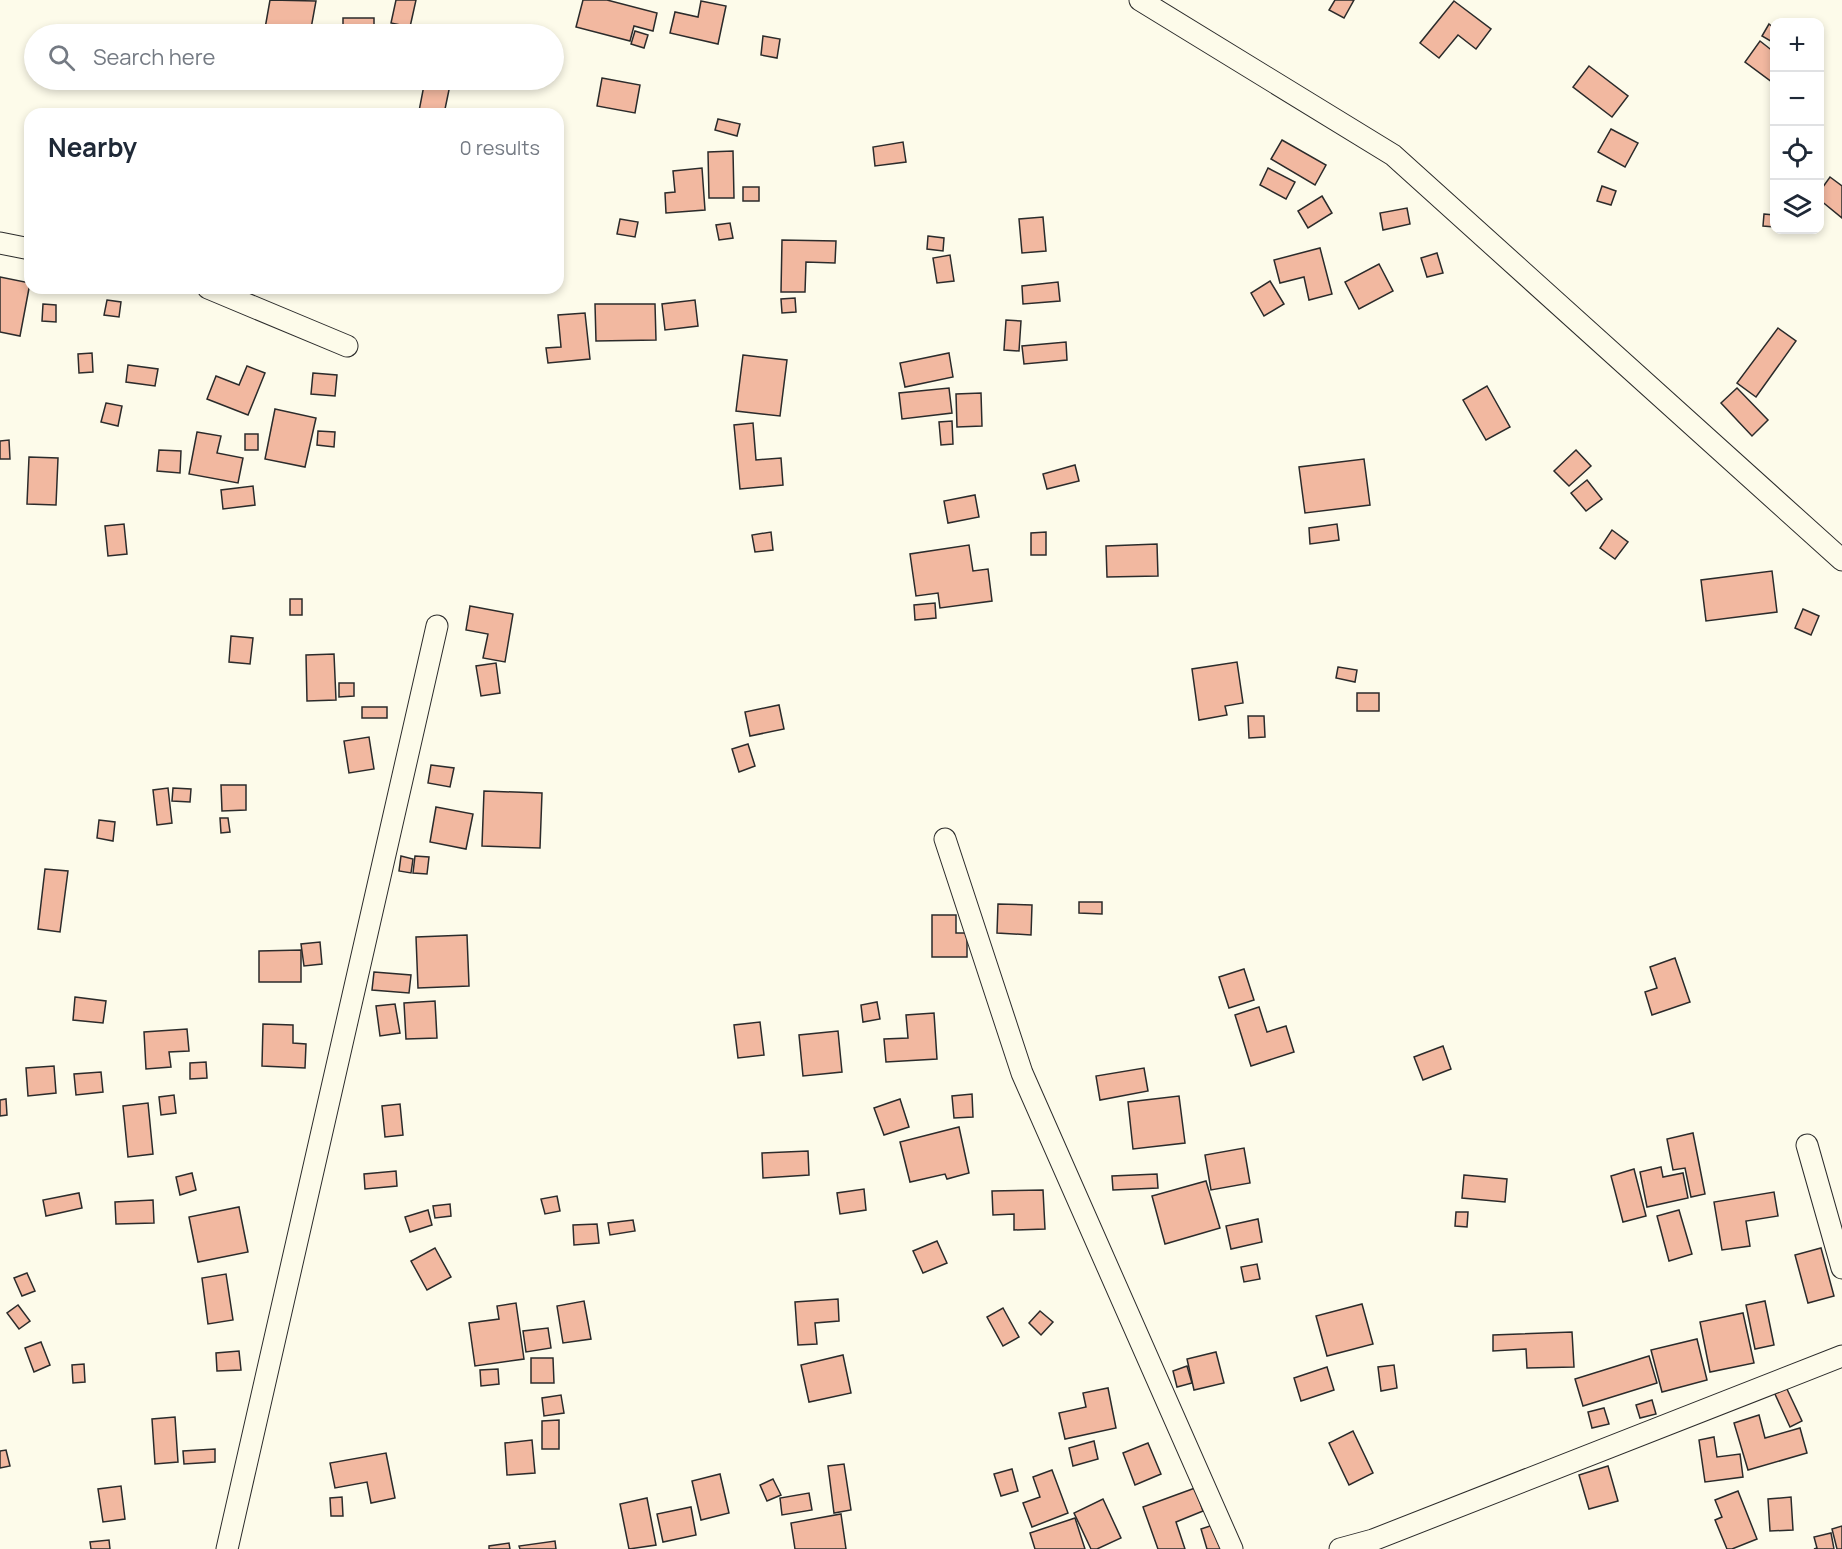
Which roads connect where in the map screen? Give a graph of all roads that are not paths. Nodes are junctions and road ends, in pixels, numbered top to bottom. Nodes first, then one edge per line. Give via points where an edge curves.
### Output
1 (1140, 0) edge
2 (0, 243) edge
3 (24, 248) edge
4 (222, 294) edge
5 (347, 346) dead end
6 (1842, 560) edge
7 (437, 626) dead end
8 (945, 839) dead end
9 (1807, 1144) dead end
10 (1842, 1268) edge
11 (1842, 1356) edge
12 (227, 1549) edge
13 (1232, 1549) edge
14 (1340, 1549) edge

1 - 6 street via 1393,155
2 - 3 street
4 - 5 street
7 - 12 street
8 - 13 street via 1022,1073
9 - 10 street
11 - 14 street via 1384,1536

